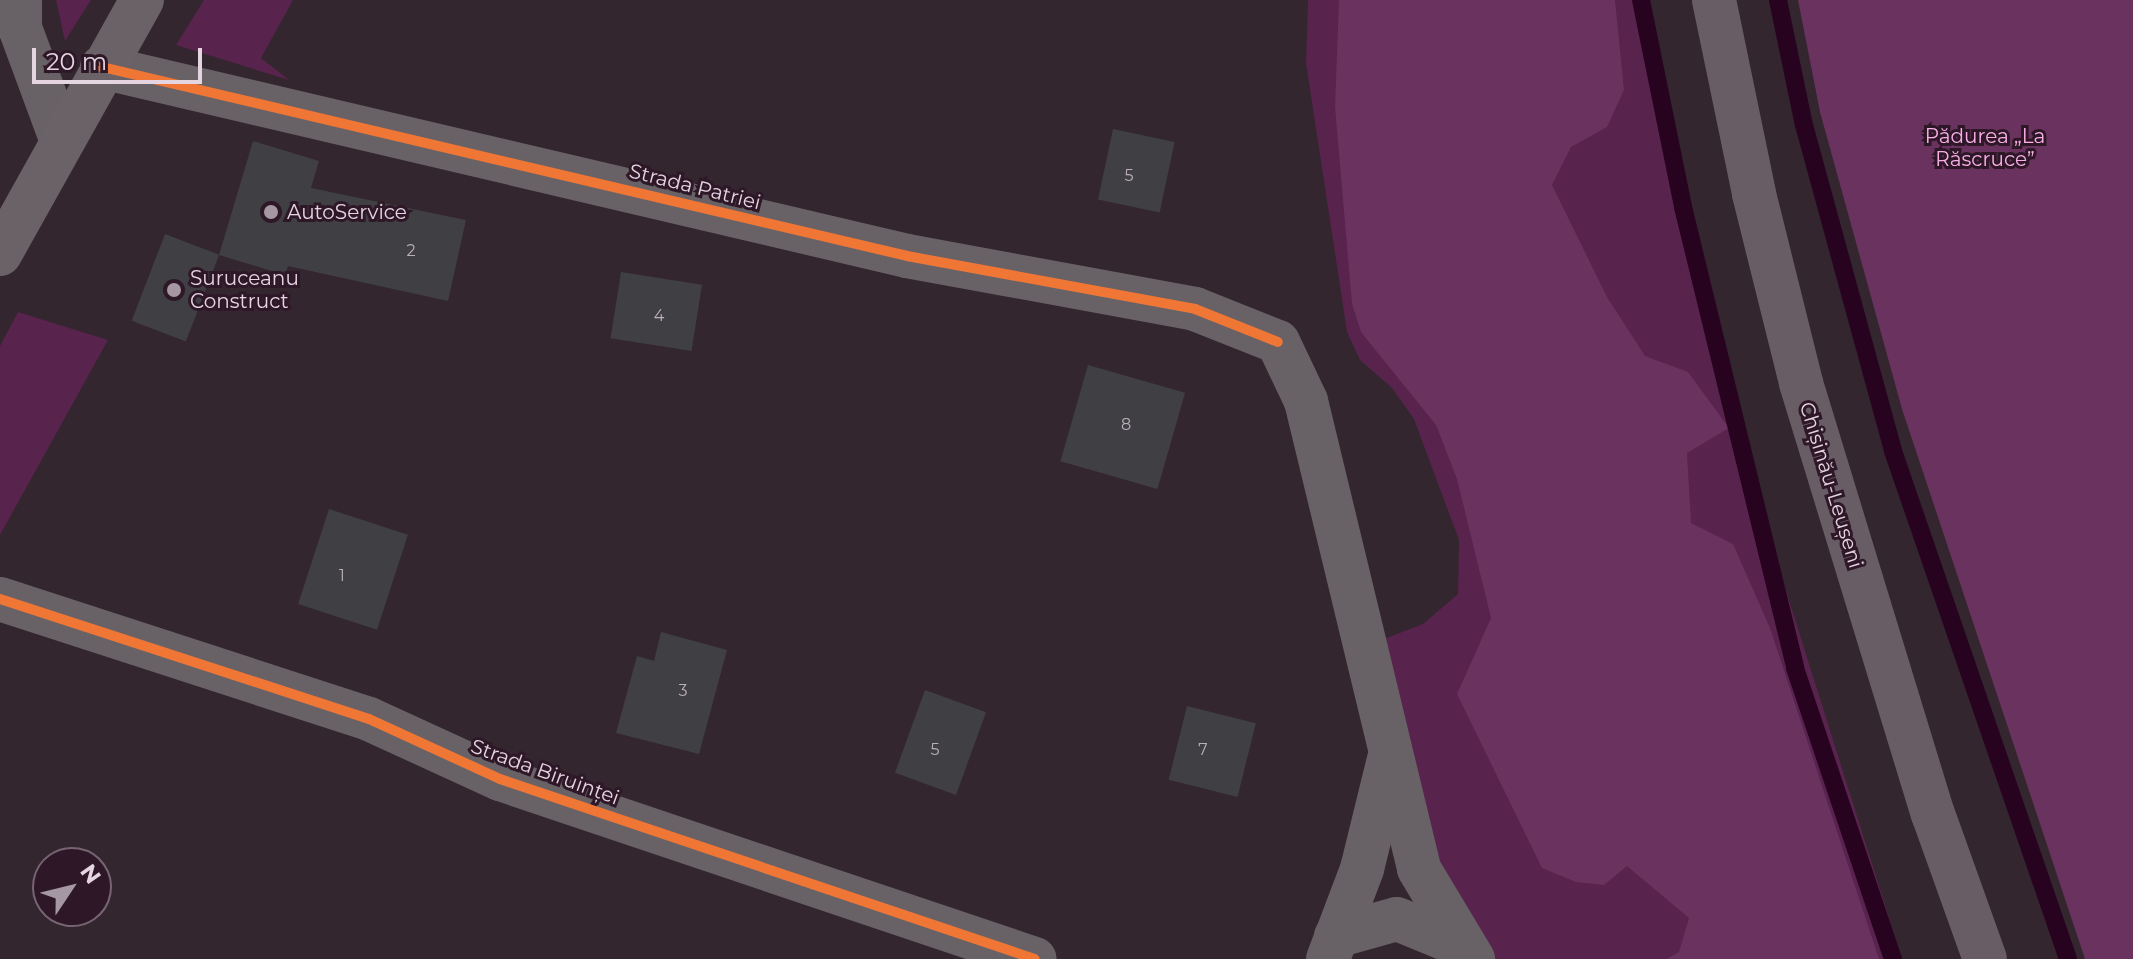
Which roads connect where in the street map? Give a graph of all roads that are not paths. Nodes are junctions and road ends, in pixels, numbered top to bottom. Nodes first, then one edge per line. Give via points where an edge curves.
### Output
1 (20, 0) edge
2 (142, 0) edge
3 (1714, 0) edge
4 (102, 67) junction
5 (61, 139) junction
6 (0, 254) edge
7 (0, 599) edge
8 (1390, 756) junction
9 (1332, 948) edge
10 (1468, 953) edge
11 (1035, 959) edge
12 (1985, 959) edge

1 - 5 street via 20,28
2 - 4 main road
3 - 12 highway, Chișinău-Leușeni via 1801,383 1928,799
4 - 5 main road
4 - 8 street, Strada Patriei via 907,256 1195,309 1278,342 1306,401
5 - 6 main road
7 - 11 street, Strada Biruinței via 369,719 500,779
8 - 9 street via 1362,869
8 - 10 street via 1419,869
9 - 10 street via 1397,919

